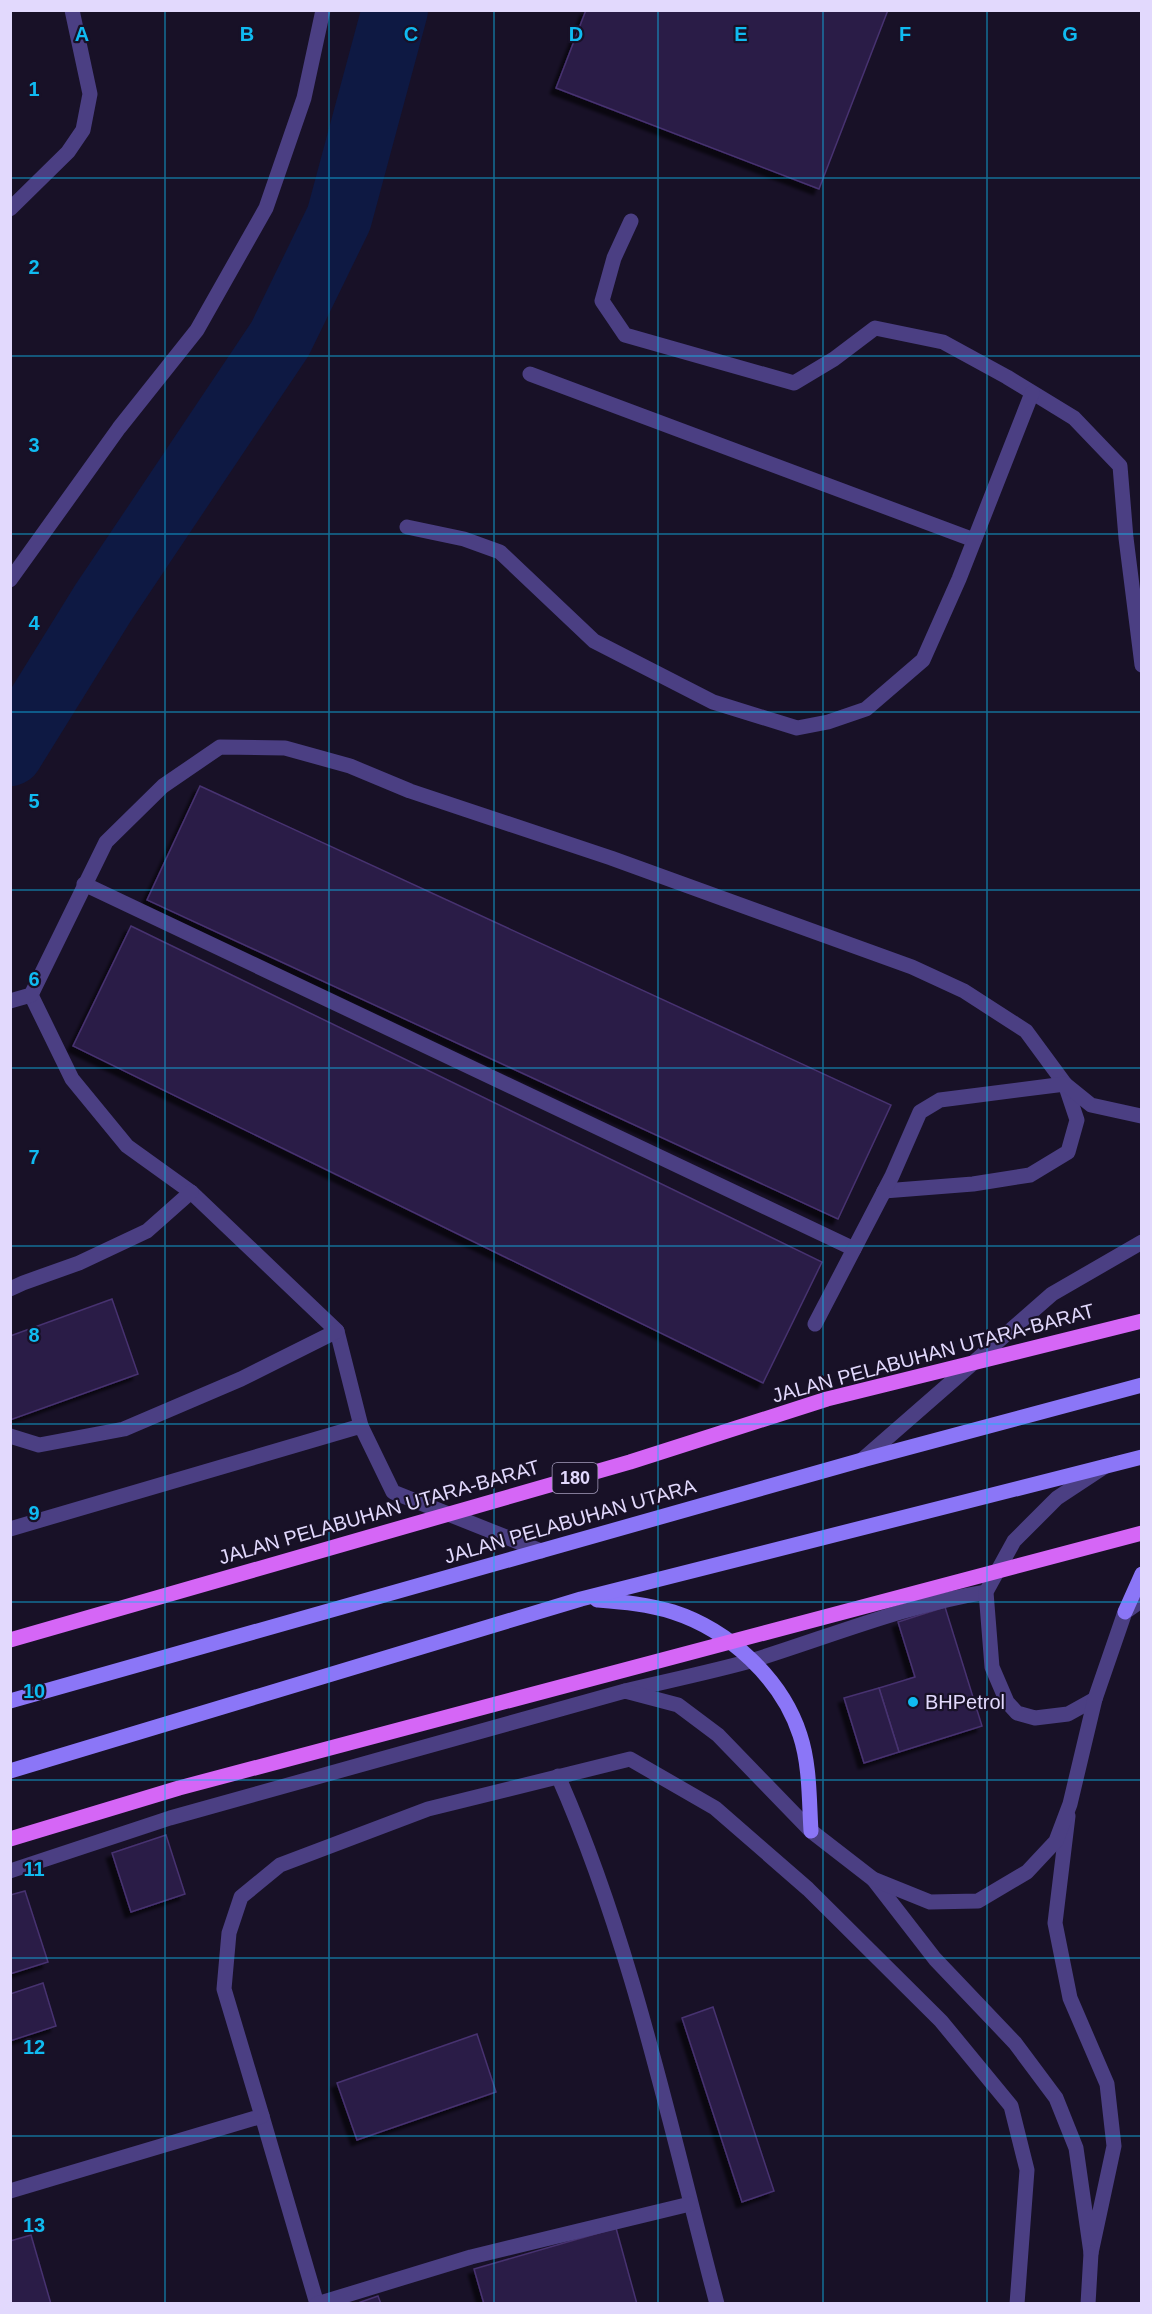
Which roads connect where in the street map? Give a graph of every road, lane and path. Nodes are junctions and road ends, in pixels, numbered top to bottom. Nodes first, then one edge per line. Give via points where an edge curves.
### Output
1 (72, 10) edge
2 (323, 10) edge
3 (10, 209) edge
4 (631, 221) dead end
5 (531, 374) dead end
6 (1032, 393) junction
7 (407, 527) dead end
8 (974, 540) junction
9 (10, 580) edge
10 (1142, 665) edge
11 (84, 884) junction
12 (31, 995) junction
13 (10, 1001) edge
14 (1065, 1084) junction
15 (1142, 1111) edge
16 (1142, 1116) edge
17 (885, 1191) junction
18 (191, 1192) junction
19 (1142, 1242) edge
20 (854, 1249) junction
21 (10, 1289) edge
22 (1142, 1321) edge
23 (815, 1324) dead end
24 (337, 1331) junction
25 (1142, 1385) edge
26 (361, 1426) junction
27 (10, 1436) edge
28 (1142, 1457) edge
29 (862, 1460) junction
30 (1104, 1467) junction
31 (10, 1530) edge
32 (1142, 1533) edge
33 (541, 1551) junction
34 (1142, 1574) edge
35 (987, 1592) junction
36 (581, 1599) junction
37 (1142, 1600) edge
38 (1125, 1612) junction
39 (10, 1640) edge
40 (752, 1660) junction
41 (625, 1691) junction
42 (1095, 1699) junction
43 (10, 1701) edge
44 (10, 1771) edge
45 (558, 1776) junction
46 (1070, 1804) junction
47 (811, 1831) junction
48 (10, 1839) edge
49 (10, 1871) edge
50 (873, 1879) junction
51 (262, 2116) junction
52 (10, 2191) edge
53 (690, 2204) junction
54 (1091, 2253) junction
55 (317, 2304) edge
56 (717, 2304) edge
57 (1017, 2304) edge
58 (1088, 2304) edge

1 - 3 street via 90,94 83,130 68,152
2 - 9 street via 303,98 266,208 197,330 119,428
4 - 6 street via 614,258 602,301 625,335 794,383 875,328 943,342
5 - 8 street
6 - 8 street
6 - 10 street via 1074,418 1120,466
7 - 8 street via 464,539 500,552 594,641 712,702 797,728 866,709 923,660
11 - 12 street
11 - 14 street via 106,842 163,786 219,747 285,748 350,766 410,792 611,858 912,967 964,991 1026,1031
11 - 20 street
12 - 13 street
12 - 18 street via 72,1079 126,1146
14 - 16 street via 1091,1105
14 - 17 street via 940,1100 920,1112
14 - 17 street via 1077,1120 1068,1152 1030,1175
15 - 16 street
17 - 20 street
18 - 21 street via 147,1231
18 - 24 street
19 - 29 street via 1052,1294
20 - 23 street
22 - 39 main road, JALAN PELABUHAN UTARA-BARAT / 180, bridge via 827,1399 630,1462
24 - 26 street
24 - 27 street via 242,1379 124,1429 39,1445
25 - 29 main road, JALAN PELABUHAN UTARA
26 - 31 street
26 - 33 street via 393,1492
28 - 30 main road
29 - 33 main road, JALAN PELABUHAN UTARA
30 - 35 street via 1057,1498 1014,1541
30 - 36 main road
32 - 48 main road, bridge via 179,1788
33 - 43 main road, JALAN PELABUHAN UTARA
34 - 38 main road
35 - 40 street via 894,1614
35 - 42 street via 992,1666 1007,1702 1017,1713 1035,1718 1068,1714
36 - 40 main road via 632,1602 674,1612 714,1630
36 - 44 main road
37 - 38 street
38 - 42 street
40 - 41 street
40 - 47 main road via 782,1696 800,1736 808,1779
41 - 47 street via 678,1705 718,1735
41 - 49 street via 170,1818
42 - 46 street
45 - 51 street via 429,1809 279,1865 241,1897 229,1933 224,1989
45 - 53 street via 585,1836 623,1947
45 - 57 street via 630,1758 715,1808 808,1889 941,2020 1011,2106 1027,2170
46 - 50 street via 1056,1841 1027,1872 978,1901 930,1902
46 - 54 street via 1055,1923 1070,1998 1107,2084 1114,2146
47 - 50 street
50 - 54 street via 935,1959 1015,2043 1056,2098 1076,2148
51 - 52 street
51 - 55 street
53 - 55 street via 471,2257
53 - 56 street
54 - 58 street

